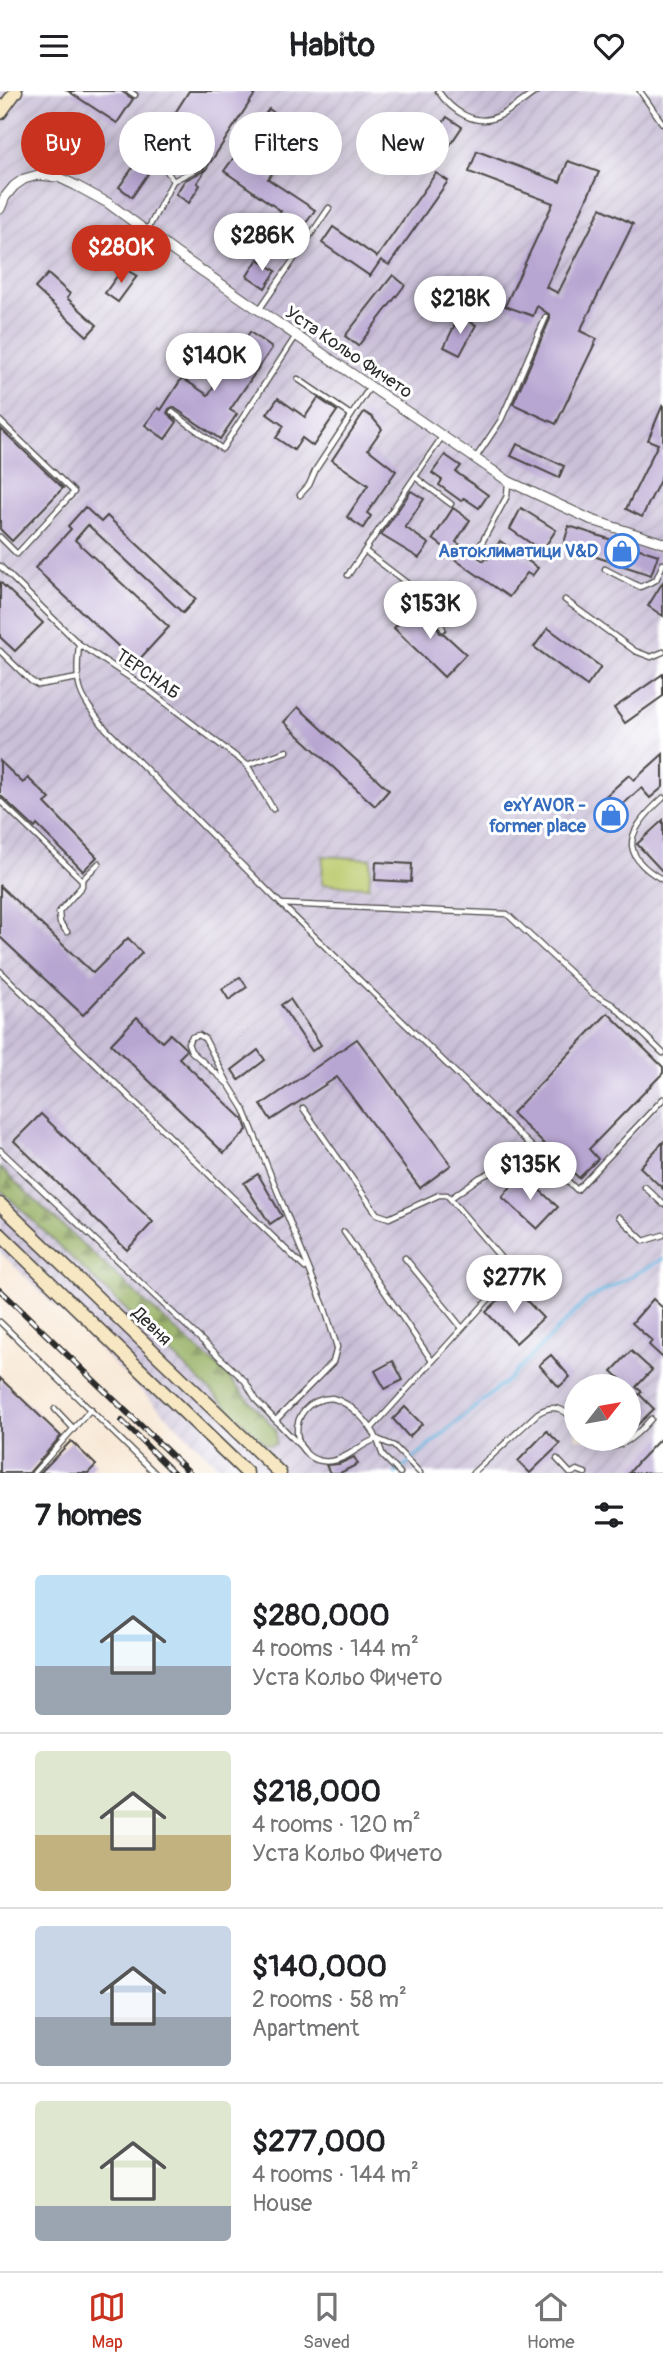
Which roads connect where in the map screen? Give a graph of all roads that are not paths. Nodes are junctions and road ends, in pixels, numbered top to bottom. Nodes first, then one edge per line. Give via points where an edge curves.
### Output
1 (16, 91) edge
2 (129, 91) edge
3 (438, 91) edge
4 (537, 91) edge
5 (640, 91) edge
6 (135, 95) dead end
7 (0, 113) edge
8 (663, 124) edge
9 (169, 175) edge
10 (185, 175) edge
11 (173, 181) junction
12 (329, 208) dead end
13 (0, 209) edge
14 (147, 231) junction
15 (87, 248) dead end
16 (259, 310) junction
17 (547, 317) dead end
18 (296, 335) junction
19 (298, 379) dead end
20 (370, 386) junction
21 (172, 412) dead end
22 (351, 415) junction
23 (0, 421) edge
24 (443, 436) junction
25 (475, 459) junction
26 (415, 477) junction
27 (508, 481) junction
28 (300, 495) dead end
29 (451, 504) dead end
30 (0, 537) edge
31 (663, 543) edge
32 (480, 546) dead end
33 (365, 551) junction
34 (663, 564) edge
35 (0, 566) edge
36 (605, 569) dead end
37 (348, 575) dead end
38 (565, 600) dead end
39 (443, 629) dead end
40 (79, 644) junction
41 (0, 651) edge
42 (663, 652) edge
43 (78, 678) junction
44 (287, 751) dead end
45 (247, 765) junction
46 (663, 798) edge
47 (0, 801) edge
48 (273, 809) dead end
49 (99, 863) dead end
50 (82, 880) junction
51 (663, 880) edge
52 (281, 904) junction
53 (67, 932) dead end
54 (0, 971) edge
55 (663, 1053) edge
56 (229, 1085) junction
57 (663, 1099) edge
58 (303, 1108) dead end
59 (0, 1150) edge
60 (505, 1165) dead end
61 (645, 1187) dead end
62 (451, 1198) junction
63 (0, 1204) edge
64 (663, 1204) edge
65 (618, 1217) dead end
66 (344, 1232) dead end
67 (0, 1234) edge
68 (663, 1235) edge
69 (405, 1258) dead end
70 (308, 1271) junction
71 (0, 1322) edge
72 (462, 1328) junction
73 (432, 1361) junction
74 (55, 1409) dead end
75 (91, 1409) junction
76 (564, 1410) edge
77 (651, 1419) dead end
78 (276, 1420) junction
79 (372, 1428) junction
80 (74, 1429) junction
81 (641, 1430) edge
82 (377, 1439) junction
83 (304, 1450) junction
84 (557, 1459) dead end
85 (418, 1471) edge
86 (34, 1473) edge
87 (155, 1473) edge
88 (247, 1473) edge
89 (280, 1473) edge
90 (400, 1473) edge
91 (473, 1473) edge
92 (571, 1473) edge
93 (585, 1473) edge

1 - 7 main road
2 - 6 lane
3 - 4 lane via 448,106 470,119 497,118
5 - 8 lane
9 - 11 lane
10 - 11 lane
11 - 14 lane
12 - 16 lane
13 - 14 street, Уста Кольо Фичето via 13,186 38,175 58,177 108,203
14 - 15 lane via 129,261 122,264
14 - 16 street, Уста Кольо Фичето
16 - 18 street, Уста Кольо Фичето
17 - 25 lane via 502,420
18 - 20 street, Уста Кольо Фичето
18 - 21 lane via 222,449
19 - 22 lane
20 - 22 lane
20 - 24 street, Уста Кольо Фичето
22 - 28 lane
23 - 30 lane via 74,492 17,554
24 - 25 street, Уста Кольо Фичето
24 - 26 lane
25 - 27 street, Уста Кольо Фичето
26 - 29 lane
26 - 33 lane
27 - 31 street, Уста Кольо Фичето via 592,520
27 - 32 lane via 507,496
33 - 37 lane
33 - 39 lane via 429,600
34 - 36 lane via 656,580 640,587
35 - 40 lane, ТЕРСНАБ
38 - 42 lane via 635,651 651,657
40 - 43 lane
40 - 45 lane, ТЕРСНАБ
41 - 43 lane via 38,685
43 - 52 lane via 83,701 105,728
44 - 45 lane
45 - 48 lane, ТЕРСНАБ
46 - 51 lane via 643,816 631,846 635,857
47 - 50 lane
49 - 50 lane
50 - 53 lane via 82,886 59,912
52 - 55 lane via 507,914
52 - 57 lane via 577,1190
54 - 70 lane
56 - 56 lane via 205,1039 192,1037 188,1043 191,1051
56 - 70 lane via 244,1109
58 - 62 lane via 381,1217 393,1217 442,1194
59 - 78 lane via 245,1381
60 - 62 lane
61 - 64 lane
62 - 72 lane via 509,1271
63 - 89 main road, Девня
65 - 68 lane via 644,1241
66 - 73 lane
67 - 88 main road
69 - 72 lane
70 - 78 lane via 338,1347 333,1361
71 - 75 lane
72 - 73 lane
73 - 79 lane
74 - 80 lane
75 - 80 lane
75 - 87 lane
76 - 91 lane via 554,1407 538,1413
77 - 81 lane
78 - 83 lane
79 - 82 lane
79 - 83 lane via 340,1401 313,1402 300,1416 296,1430
80 - 86 lane
82 - 83 lane via 336,1461 318,1460
82 - 85 lane via 394,1446
82 - 90 lane via 383,1456
84 - 92 lane
92 - 93 lane

